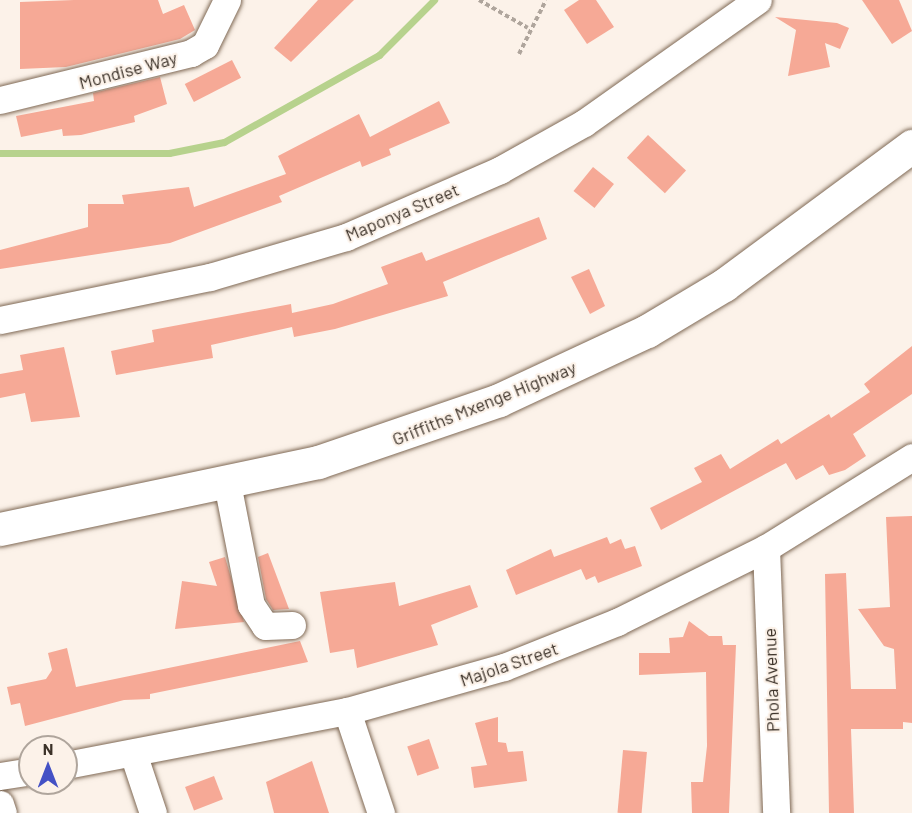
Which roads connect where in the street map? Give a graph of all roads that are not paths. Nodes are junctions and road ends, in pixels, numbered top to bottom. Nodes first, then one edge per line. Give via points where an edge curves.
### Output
1 (227, 0) edge
2 (758, 0) edge
3 (0, 100) edge
4 (912, 146) edge
5 (0, 320) edge
6 (912, 456) edge
7 (228, 483) junction
8 (0, 529) edge
9 (766, 548) junction
10 (292, 625) dead end
11 (347, 711) junction
12 (133, 753) junction
13 (78, 763) edge
14 (18, 773) edge
15 (0, 776) edge
16 (0, 804) edge
17 (3, 813) edge
18 (153, 813) edge
19 (381, 813) edge
20 (776, 813) edge

1 - 3 street, Mondise Way via 214,33 191,53
2 - 5 street, Maponya Street via 584,123 500,170 346,237 210,277
4 - 7 street, Griffiths Mxenge Highway via 724,285 583,363 387,442
6 - 9 street, Majola Street
7 - 8 street, Griffiths Mxenge Highway
7 - 10 street via 251,604 265,626
9 - 11 street, Majola Street via 563,645 469,679
9 - 20 street, Phola Avenue
11 - 12 street, Majola Street
11 - 19 street
12 - 13 street, Majola Street
12 - 18 street
14 - 15 street
16 - 17 street

